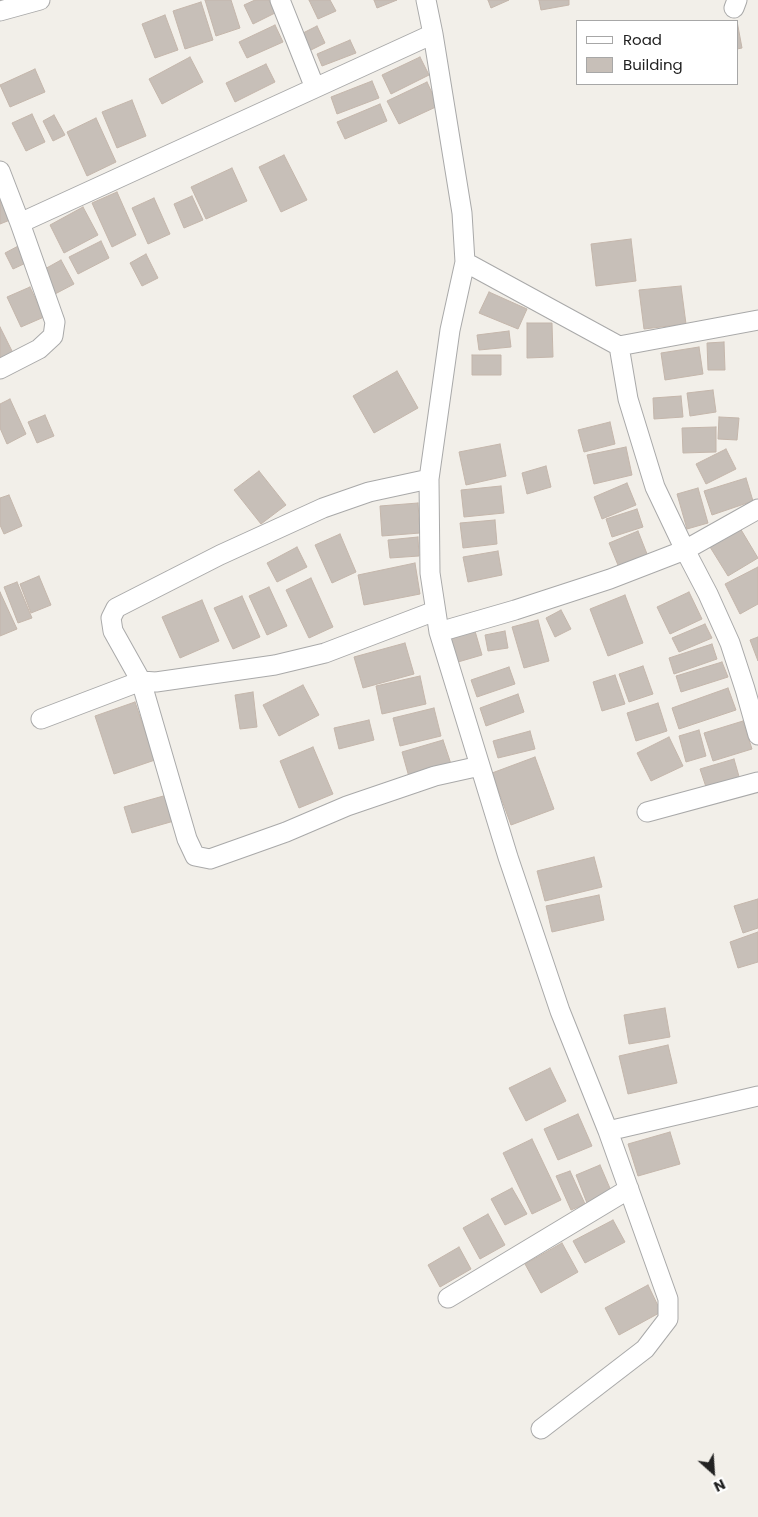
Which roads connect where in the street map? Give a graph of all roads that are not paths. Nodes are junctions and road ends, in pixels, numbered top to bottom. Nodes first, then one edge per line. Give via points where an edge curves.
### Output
1 (40, 0) edge
2 (280, 0) edge
3 (426, 0) edge
4 (0, 11) edge
5 (433, 34) junction
6 (315, 88) junction
7 (0, 171) edge
8 (20, 223) junction
9 (466, 262) junction
10 (758, 320) edge
11 (619, 346) junction
12 (0, 369) edge
13 (429, 479) junction
14 (758, 509) edge
15 (685, 550) junction
16 (436, 611) junction
17 (439, 632) junction
18 (141, 681) junction
19 (41, 719) dead end
20 (758, 735) edge
21 (480, 766) junction
22 (758, 782) edge
23 (647, 812) dead end
24 (758, 1096) edge
25 (608, 1131) junction
26 (629, 1189) junction
27 (448, 1298) dead end
28 (541, 1429) dead end

1 - 4 street
2 - 6 street
3 - 5 street
5 - 6 street
5 - 9 street via 462,213
6 - 8 street
7 - 8 street
8 - 12 street via 55,322 53,336 39,349
9 - 11 street
9 - 13 street via 450,330
10 - 11 street
11 - 15 street via 628,399 655,487
13 - 16 street via 430,573
13 - 18 street via 369,492 323,508 116,608 111,618 113,631
14 - 15 street
15 - 17 street via 610,580
15 - 20 street via 730,643
16 - 17 street
16 - 18 street via 325,653 275,665 156,682
17 - 21 street
18 - 19 street
18 - 21 street via 187,839 195,856 210,860 356,803 435,776
21 - 25 street via 560,1011
22 - 23 street
24 - 25 street
25 - 26 street
26 - 27 street
26 - 28 street via 668,1299 668,1319 645,1349

